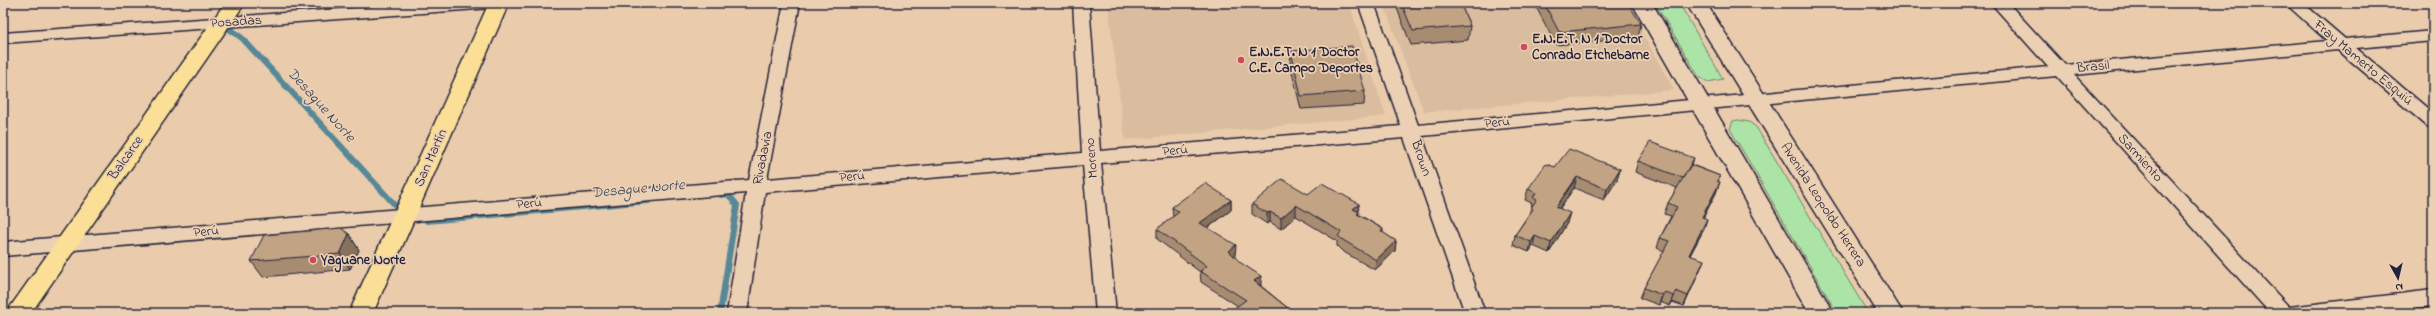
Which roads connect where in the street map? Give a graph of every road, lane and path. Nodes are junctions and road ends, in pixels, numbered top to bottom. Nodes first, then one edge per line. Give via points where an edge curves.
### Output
1 (235, 3) edge
2 (492, 3) edge
3 (499, 3) edge
4 (792, 3) edge
5 (1081, 3) edge
6 (1366, 3) edge
7 (1642, 3) edge
8 (1696, 3) edge
9 (1998, 3) edge
10 (2293, 3) edge
11 (220, 23) junction
12 (2433, 36) edge
13 (3, 38) edge
14 (2342, 45) junction
15 (2060, 70) junction
16 (1754, 98) junction
17 (1700, 104) junction
18 (2433, 122) edge
19 (1412, 131) junction
20 (1091, 158) junction
21 (757, 185) junction
22 (406, 215) junction
23 (66, 243) junction
24 (3, 249) edge
25 (2433, 298) edge
26 (18, 313) edge
27 (361, 313) edge
28 (737, 313) edge
29 (1106, 313) edge
30 (1475, 313) edge
31 (1822, 313) edge
32 (1892, 313) edge
33 (2282, 313) edge
34 (2296, 313) edge

1 - 11 main road, Balcarce
2 - 11 street, Posadas
3 - 22 main road, San Martín
4 - 21 street, Rivadavia
5 - 20 street, Moreno
6 - 19 street, Brown
7 - 17 street
8 - 16 street, Avenida Leopoldo Herrera
9 - 15 street, Sarmiento
10 - 14 street, Fray Mamerto Esquiú
11 - 13 street, Posadas
11 - 23 main road, Balcarce
12 - 14 street, Brasil
14 - 15 street, Brasil
14 - 18 street, Fray Mamerto Esquiú
15 - 16 street, Brasil
15 - 33 street, Sarmiento
16 - 17 street
16 - 32 street, Avenida Leopoldo Herrera
17 - 19 street, Perú
17 - 31 street
19 - 20 street, Perú
19 - 30 street, Brown
20 - 21 street, Perú
20 - 29 street, Moreno
21 - 22 street, Perú
21 - 28 street, Rivadavia
22 - 23 street, Perú
22 - 27 main road, San Martín
23 - 24 street, Perú
23 - 26 main road, Balcarce
25 - 34 street

